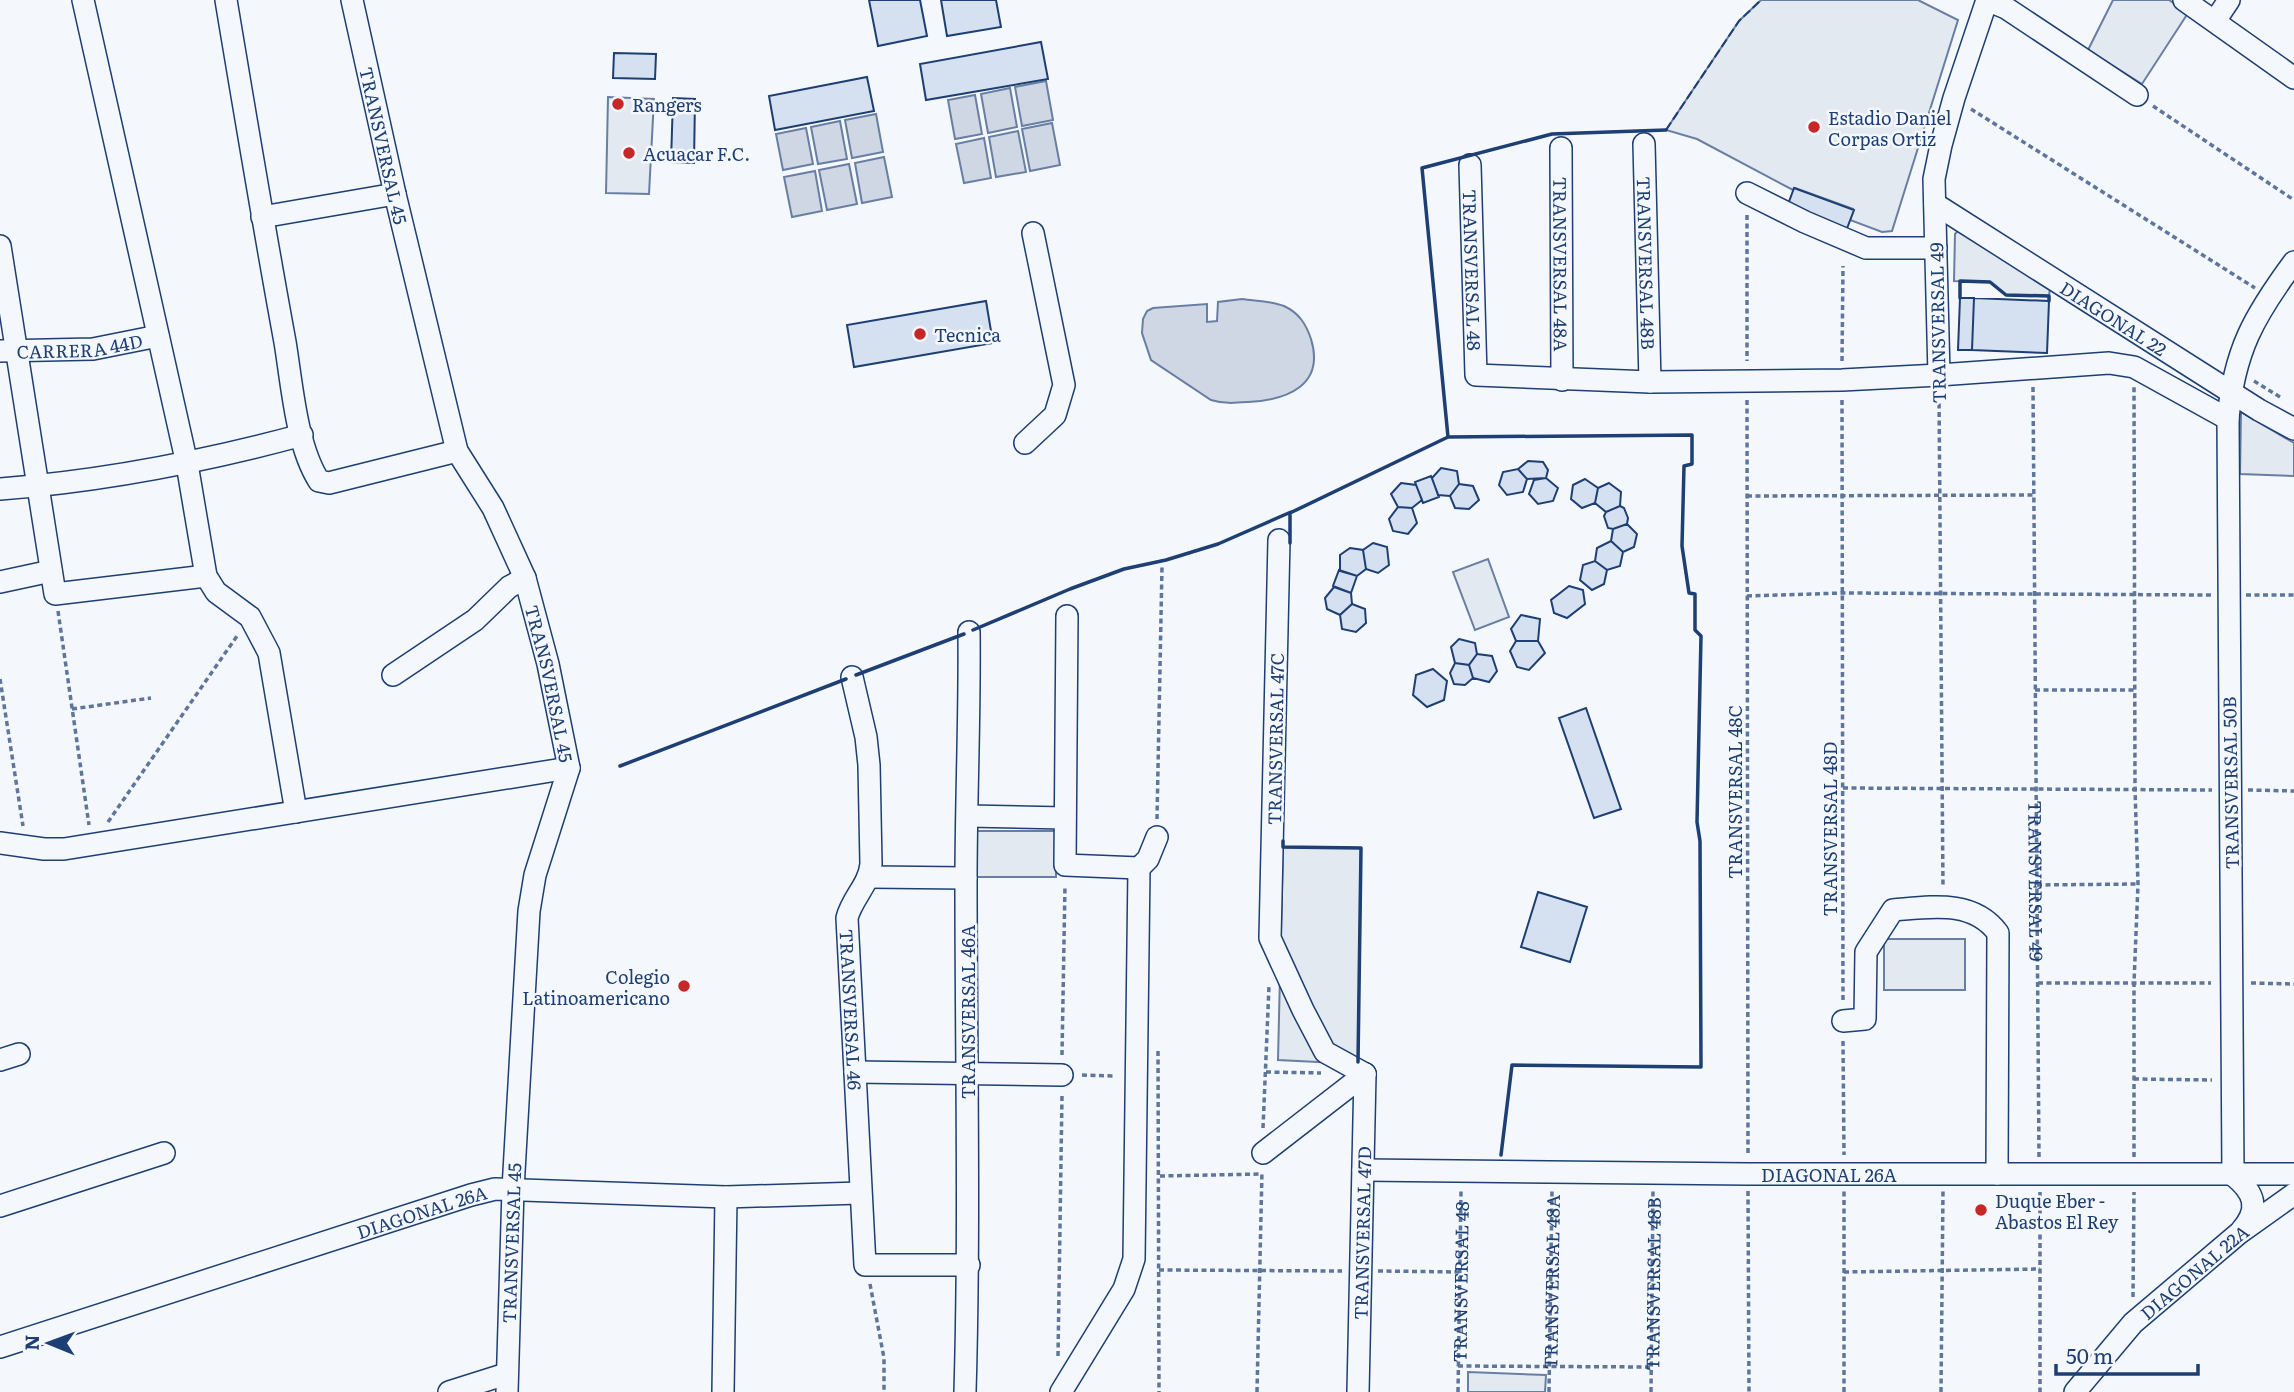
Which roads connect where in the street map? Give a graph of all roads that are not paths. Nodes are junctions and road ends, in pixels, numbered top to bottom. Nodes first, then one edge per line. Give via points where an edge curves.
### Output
1 (83, 0) edge
2 (226, 0) edge
3 (352, 0) edge
4 (1987, 0) edge
5 (2184, 0) edge
6 (2229, 0) edge
7 (2215, 21) junction
8 (2291, 69) edge
9 (2137, 96) road end
10 (1644, 144) dead end
11 (1561, 148) dead end
12 (1470, 165) dead end
13 (1747, 193) road end
14 (395, 194) junction
15 (1935, 204) junction
16 (262, 218) junction
17 (1034, 233) dead end
18 (0, 246) edge
19 (1936, 248) junction
20 (2294, 262) edge
21 (158, 336) junction
22 (8, 351) edge
23 (1939, 375) junction
24 (1562, 380) junction
25 (1650, 382) junction
26 (2230, 391) junction
27 (2228, 419) junction
28 (2294, 429) edge
29 (302, 435) junction
30 (1025, 443) dead end
31 (457, 451) junction
32 (187, 464) junction
33 (38, 486) junction
34 (0, 489) edge
35 (1279, 540) dead end
36 (51, 571) junction
37 (206, 576) junction
38 (525, 578) junction
39 (0, 582) edge
40 (1067, 616) dead end
41 (969, 632) dead end
42 (393, 675) dead end
43 (852, 677) dead end
44 (569, 768) junction
45 (296, 812) junction
46 (968, 816) junction
47 (1065, 818) junction
48 (1157, 837) dead end
49 (0, 843) edge
50 (1139, 868) junction
51 (870, 877) junction
52 (966, 878) junction
53 (1843, 1020) road end
54 (855, 1072) junction
55 (967, 1074) junction
56 (1365, 1074) junction
57 (1062, 1075) road end
58 (164, 1153) dead end
59 (1262, 1153) dead end
60 (1363, 1170) junction
61 (1997, 1174) junction
62 (2294, 1174) edge
63 (2233, 1175) junction
64 (513, 1189) junction
65 (860, 1194) junction
66 (2294, 1194) edge
67 (726, 1197) junction
68 (0, 1206) edge
69 (2238, 1234) junction
70 (969, 1265) junction
71 (0, 1347) edge
72 (507, 1383) edge
73 (2083, 1388) edge
74 (449, 1392) edge
75 (723, 1392) edge
76 (965, 1392) edge
77 (1061, 1392) edge
78 (1358, 1392) edge

1 - 21 street
2 - 16 street
3 - 14 street, TRANSVERSAL 45
4 - 9 street via 2006,8
4 - 15 street, TRANSVERSAL 49 via 1941,145 1934,179
5 - 7 street
6 - 7 street
7 - 8 street
10 - 25 street, TRANSVERSAL 48B
11 - 24 street, TRANSVERSAL 48A
12 - 24 street, TRANSVERSAL 48 via 1476,375
13 - 19 street via 1866,248
14 - 16 street
14 - 31 street, TRANSVERSAL 45
15 - 19 street, TRANSVERSAL 49
15 - 26 street, DIAGONAL 22
16 - 29 street
17 - 30 street via 1064,385 1055,415
18 - 22 street
19 - 23 street, TRANSVERSAL 49
20 - 26 street, TRANSVERSAL 50B via 2249,329
21 - 22 street, CARRERA 44D via 93,349
21 - 32 street
22 - 33 street
23 - 25 street
23 - 27 street via 2101,363 2134,367
24 - 25 street
26 - 27 street, TRANSVERSAL 50B
26 - 28 street, DIAGONAL 22
27 - 63 street, TRANSVERSAL 50B
29 - 31 street via 319,481 329,483
29 - 32 street
31 - 38 street, TRANSVERSAL 45 via 493,508
32 - 33 street
32 - 37 street
33 - 34 street
33 - 36 street
35 - 56 street, TRANSVERSAL 47C via 1270,938 1325,1052
36 - 37 street via 55,594
36 - 39 street
37 - 45 street via 216,592 250,617 269,653
38 - 42 street via 475,620
38 - 44 street, TRANSVERSAL 45
40 - 47 street
41 - 46 street, TRANSVERSAL 46A
43 - 51 street via 869,765
44 - 45 street
44 - 64 street, TRANSVERSAL 45 via 535,875 529,911
45 - 49 street via 91,845 44,849
46 - 47 street
46 - 52 street, TRANSVERSAL 46A
47 - 50 street via 1065,865
48 - 50 street
50 - 77 street via 1134,1259 1124,1289
51 - 52 street
51 - 54 street, TRANSVERSAL 46 via 847,918
52 - 55 street, TRANSVERSAL 46A
53 - 61 street via 1866,1019 1866,952 1893,909 1964,909 1991,924 1997,933
54 - 55 street
54 - 65 street, TRANSVERSAL 46
55 - 57 street
55 - 70 street, TRANSVERSAL 46A
56 - 59 street
56 - 60 street, TRANSVERSAL 47D
58 - 68 street
60 - 61 street, DIAGONAL 26A
60 - 78 street, TRANSVERSAL 47D
61 - 63 street, DIAGONAL 26A
62 - 63 street, DIAGONAL 26A
63 - 69 street via 2253,1197 2251,1216
64 - 67 street, DIAGONAL 26A
64 - 71 street, DIAGONAL 26A via 471,1195
64 - 72 street, TRANSVERSAL 45
65 - 67 street, DIAGONAL 26A
65 - 70 street, TRANSVERSAL 46 via 865,1265
66 - 69 street, DIAGONAL 22A
67 - 75 street
69 - 73 street, DIAGONAL 22A via 2133,1323
70 - 76 street, TRANSVERSAL 46A
72 - 74 street

